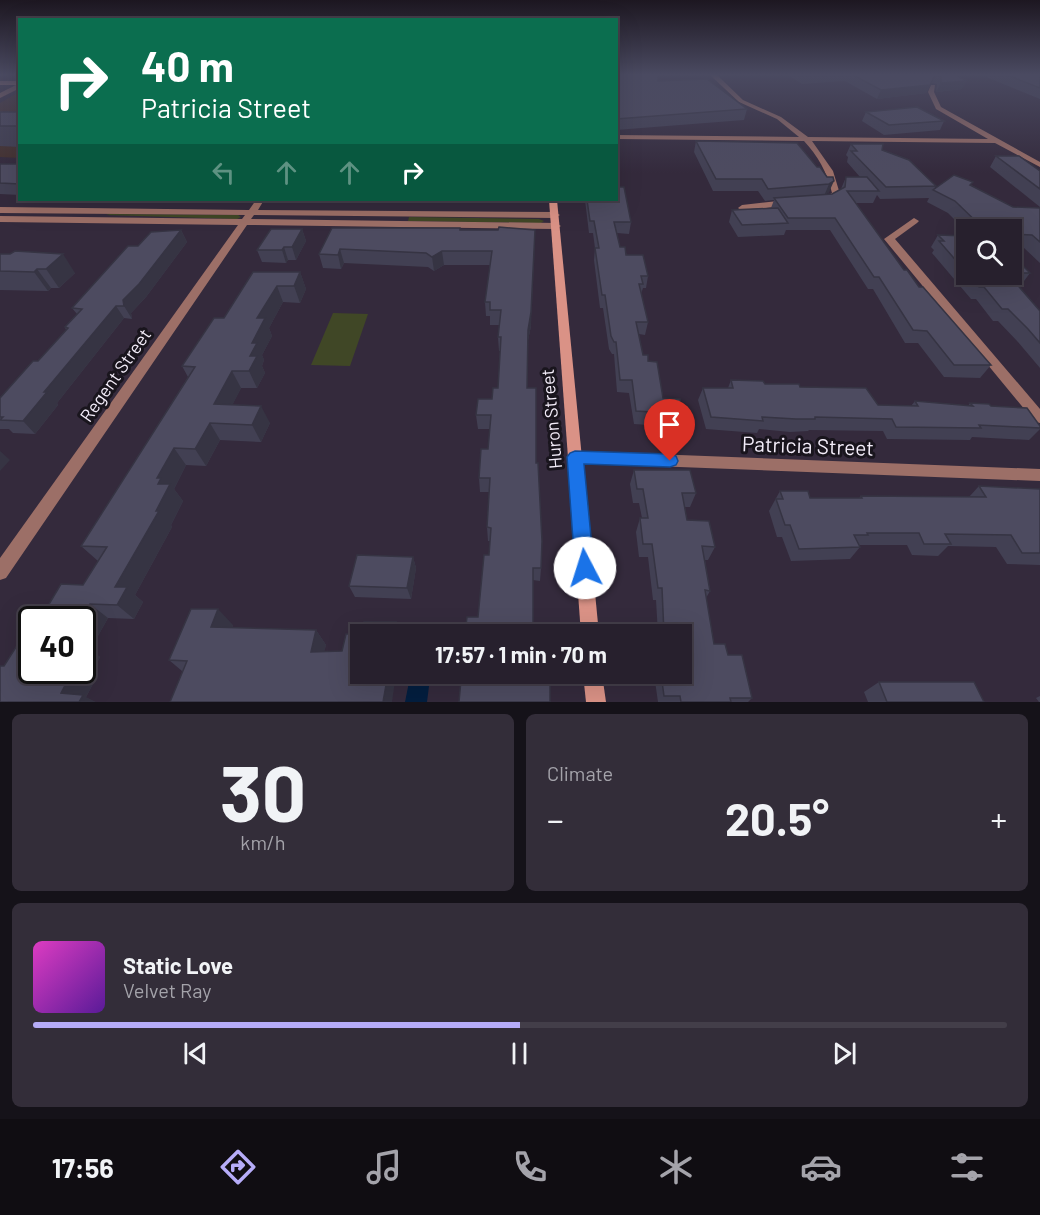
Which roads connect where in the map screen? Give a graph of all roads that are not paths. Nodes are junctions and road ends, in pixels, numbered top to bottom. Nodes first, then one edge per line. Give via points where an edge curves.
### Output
1 (757, 108) edge
2 (938, 108) edge
3 (618, 137) edge
4 (807, 139) junction
5 (994, 141) junction
6 (1040, 165) edge
7 (259, 201) edge
8 (554, 201) edge
9 (815, 201) edge
10 (792, 203) edge
11 (742, 207) edge
12 (0, 210) edge
13 (100, 211) junction
14 (247, 217) junction
15 (0, 219) edge
16 (92, 220) junction
17 (556, 220) junction
18 (914, 221) dead end
19 (1040, 418) edge
20 (575, 457) junction
21 (1040, 475) edge
22 (0, 572) edge
23 (589, 624) edge
24 (594, 684) edge
25 (596, 702) edge

1 - 4 street via 779,118
2 - 5 street
3 - 4 street
4 - 5 street
4 - 9 street via 835,181 836,194
5 - 6 street
7 - 14 street, Regent Street
8 - 17 street, Huron Street
10 - 11 street
12 - 13 street
13 - 14 street
13 - 16 street
14 - 16 street
14 - 17 street
14 - 22 street, Regent Street
15 - 16 street
17 - 20 street, Huron Street
18 - 19 street via 889,238
20 - 21 street, Patricia Street
20 - 23 street, Huron Street
24 - 25 street

